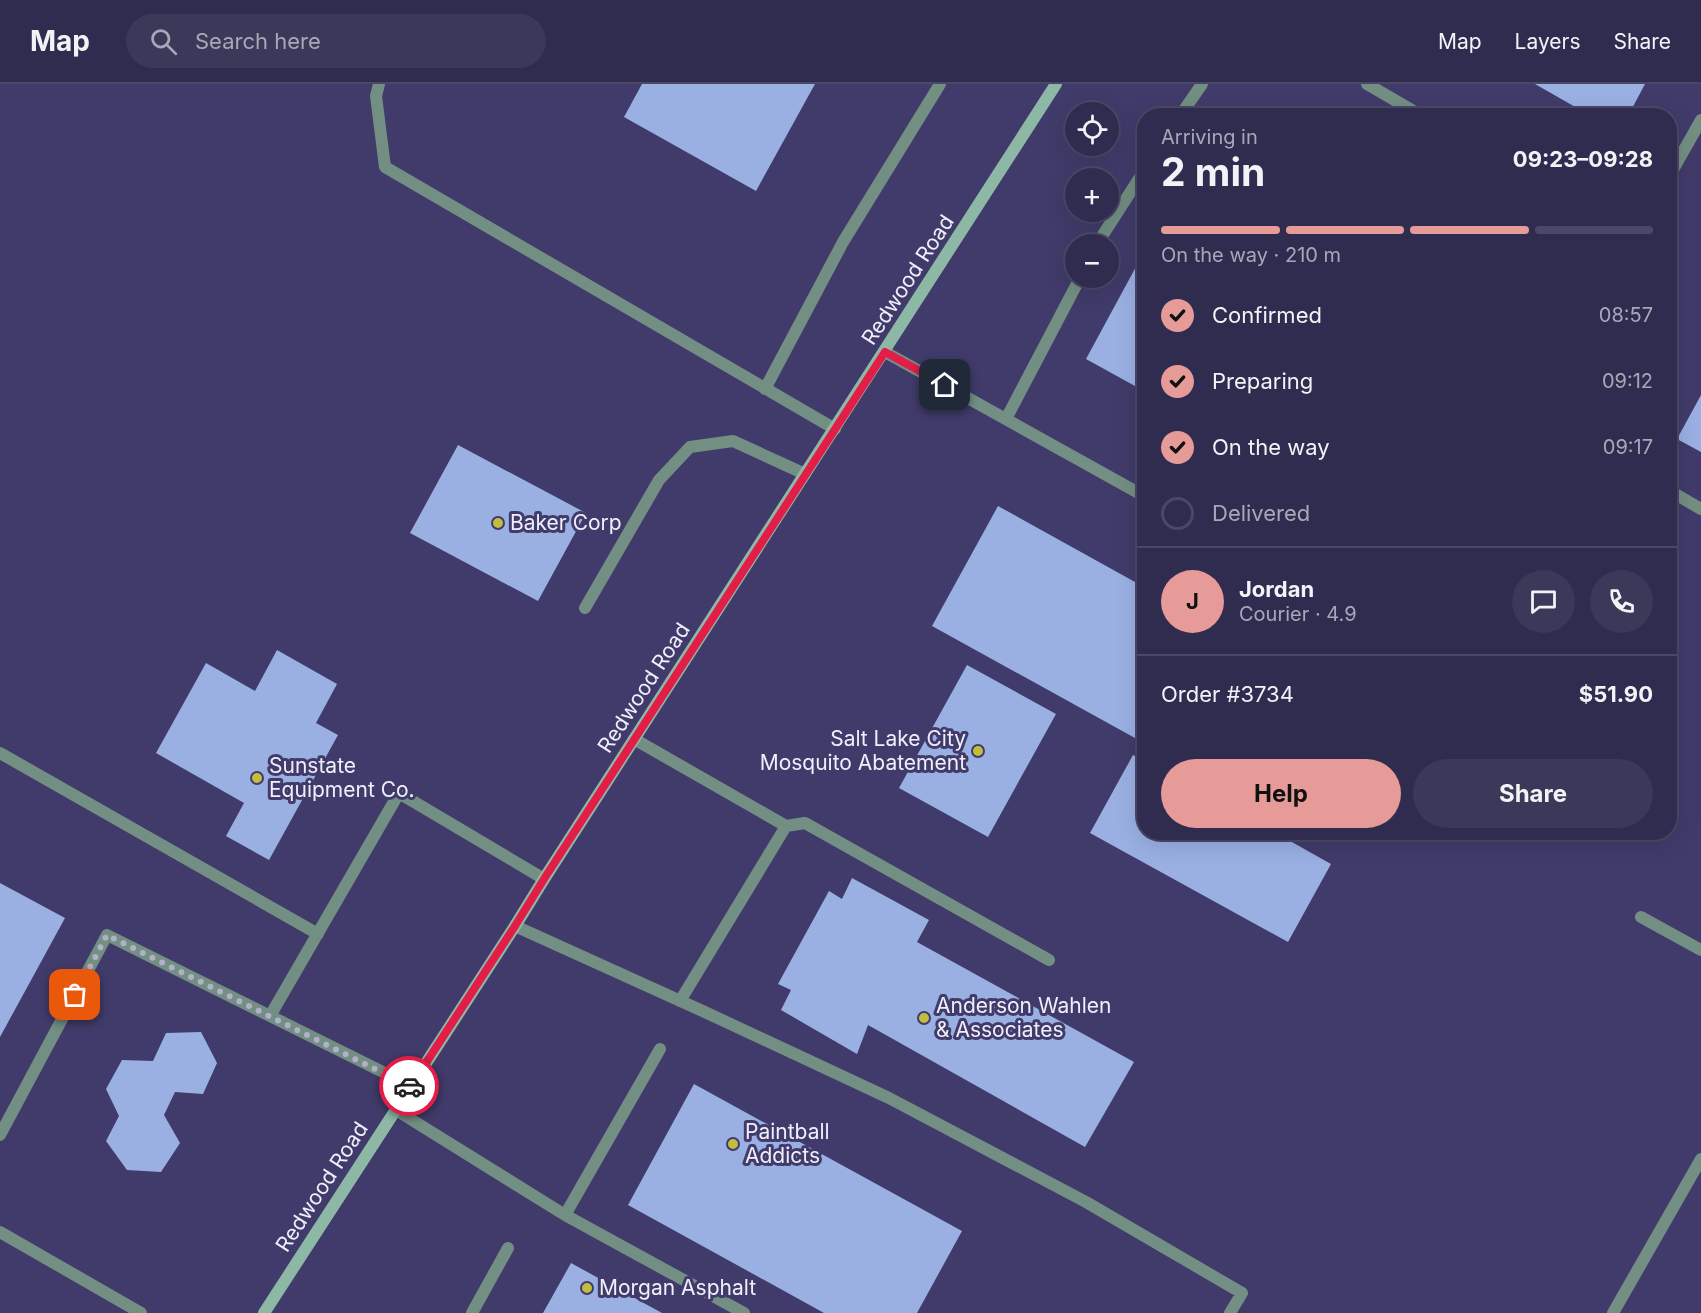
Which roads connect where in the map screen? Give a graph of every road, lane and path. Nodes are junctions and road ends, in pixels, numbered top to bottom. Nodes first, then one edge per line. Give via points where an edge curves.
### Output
1 (379, 84) edge
2 (940, 84) edge
3 (1056, 84) edge
4 (1202, 84) edge
5 (1367, 84) edge
6 (1186, 108) edge
7 (1408, 108) edge
8 (1701, 120) edge
9 (1677, 163) edge
10 (1137, 182) edge
11 (1103, 234) edge
12 (1075, 288) edge
13 (885, 352) junction
14 (765, 389) junction
15 (1006, 419) junction
16 (835, 429) junction
17 (805, 474) junction
18 (1137, 492) edge
19 (1677, 495) edge
20 (1701, 509) edge
21 (585, 608) dead end
22 (634, 739) junction
23 (0, 753) edge
24 (786, 826) junction
25 (544, 879) junction
26 (1641, 917) dead end
27 (515, 926) junction
28 (318, 934) junction
29 (1701, 950) edge
30 (1049, 960) dead end
31 (680, 1001) junction
32 (270, 1016) junction
33 (660, 1049) dead end
34 (411, 1086) junction
35 (396, 1110) junction
36 (0, 1135) edge
37 (1701, 1159) edge
38 (565, 1215) junction
39 (0, 1232) edge
40 (508, 1248) dead end
41 (141, 1313) edge
42 (264, 1313) edge
43 (472, 1313) edge
44 (744, 1313) edge
45 (1230, 1313) edge
46 (1613, 1313) edge

1 - 14 lane via 376,96 385,166
2 - 14 lane via 843,242
3 - 13 main road, Redwood Road
4 - 6 lane
5 - 7 lane
8 - 9 lane
10 - 11 lane
12 - 15 lane
13 - 15 lane
13 - 16 main road, Redwood Road
14 - 16 lane
15 - 18 lane
16 - 17 main road, Redwood Road
17 - 21 lane via 733,441 690,447 659,480
17 - 22 main road, Redwood Road
19 - 20 lane
22 - 24 lane
22 - 25 main road, Redwood Road
23 - 28 lane
24 - 30 lane via 805,823
24 - 31 lane
25 - 27 main road, Redwood Road
25 - 28 lane via 399,793
26 - 29 lane
27 - 31 lane
27 - 34 main road, Redwood Road
28 - 32 lane
31 - 45 lane via 889,1098 1086,1202 1242,1293
32 - 34 lane
32 - 36 lane via 107,935
33 - 38 lane
34 - 35 main road, Redwood Road
35 - 38 lane
35 - 42 main road, Redwood Road
37 - 46 lane
38 - 44 lane
39 - 41 lane
40 - 43 lane

